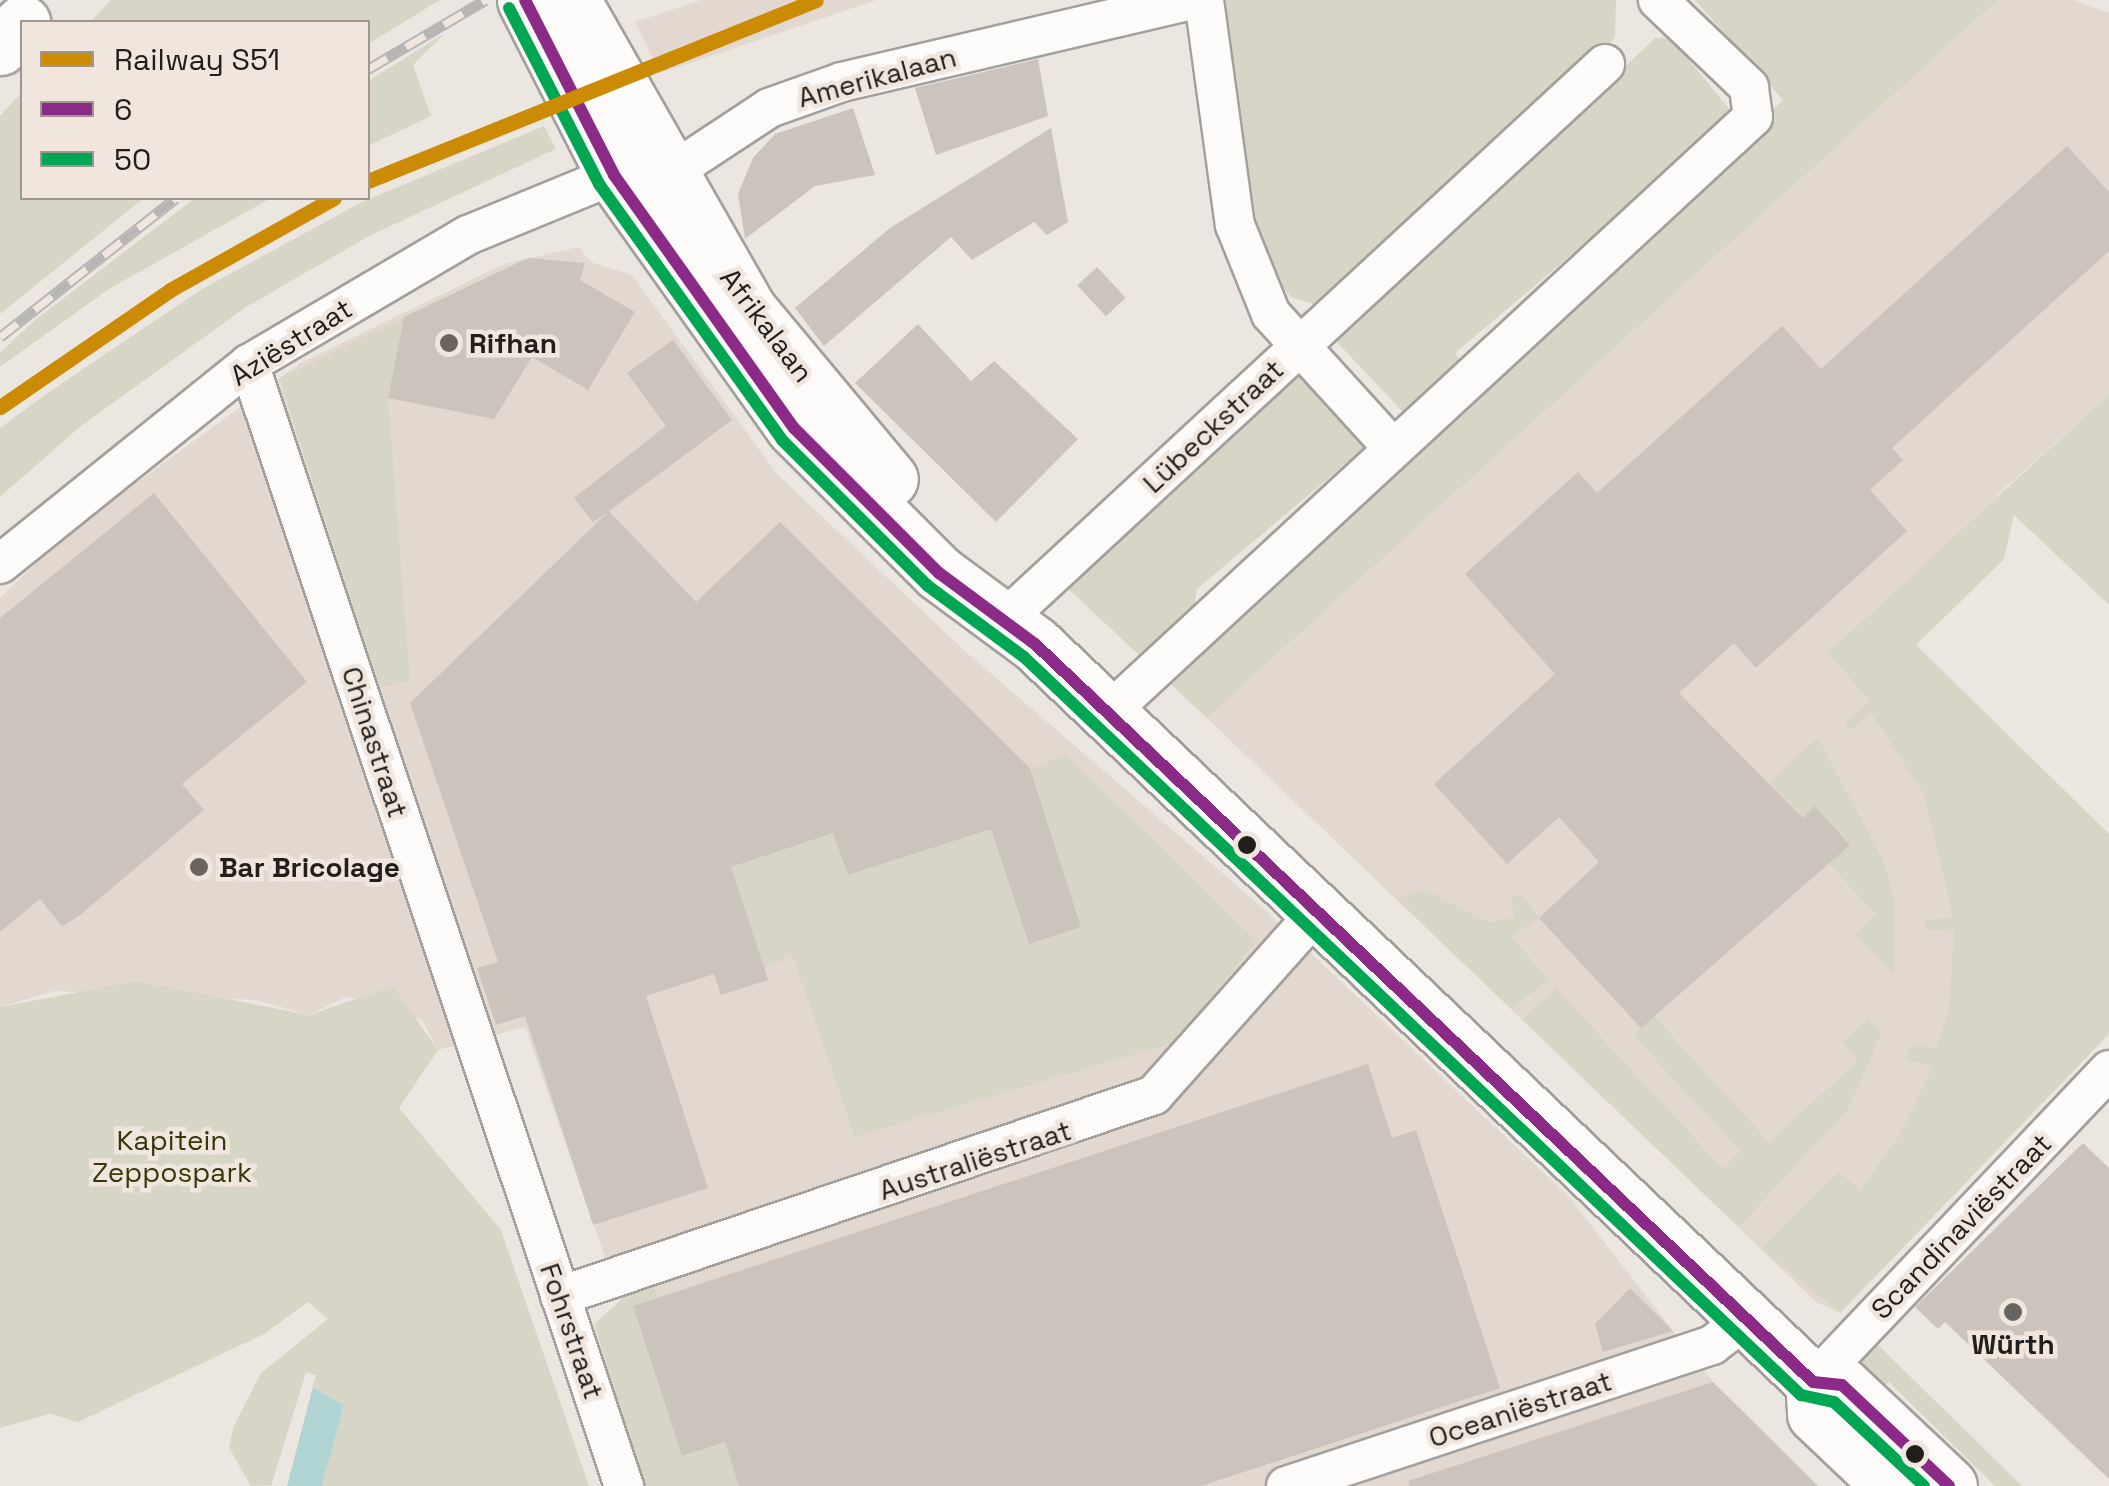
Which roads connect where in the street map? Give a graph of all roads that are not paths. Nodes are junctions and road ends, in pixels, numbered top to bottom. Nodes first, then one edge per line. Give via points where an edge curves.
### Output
1 (45, 0) edge
2 (525, 0) edge
3 (572, 0) edge
4 (1192, 0) edge
5 (1204, 0) edge
6 (1658, 0) edge
7 (26, 20) edge
8 (20, 26) edge
9 (0, 47) edge
10 (1605, 64) dead end
11 (640, 175) junction
12 (1298, 348) junction
13 (249, 364) junction
14 (1392, 447) junction
15 (0, 564) edge
16 (1006, 618) junction
17 (1108, 713) junction
18 (1318, 911) junction
19 (2109, 1070) edge
20 (518, 1176) joint
21 (560, 1296) junction
22 (1746, 1319) junction
23 (1813, 1382) junction
24 (624, 1486) edge
25 (1286, 1486) edge
26 (1891, 1486) edge
27 (1949, 1486) edge

1 - 7 main road
2 - 11 main road, Afrikalaan
3 - 11 main road, Afrikalaan
4 - 11 street, Amerikalaan via 769,108
5 - 12 street via 1235,225 1271,314
6 - 14 street via 1749,87 1753,116
8 - 9 main road
10 - 12 street
11 - 13 street, Aziëstraat via 468,235
11 - 16 main road, Afrikalaan via 749,310 963,551
12 - 14 street, Lübeckstraat
12 - 16 street, Lübeckstraat
13 - 15 street, Aziëstraat
13 - 20 street, Chinastraat
14 - 17 street
16 - 17 main road, Afrikalaan
17 - 18 main road, Afrikalaan
18 - 21 street, Australiëstraat via 1154,1095
18 - 22 main road, Afrikalaan
19 - 23 street, Scandinaviëstraat
20 - 21 street, Fohrstraat
21 - 24 street, Fohrstraat
22 - 23 main road, Afrikalaan
22 - 25 street, Oceaniëstraat via 1712,1345
23 - 26 main road, Afrikalaan via 1815,1414
23 - 27 main road, Afrikalaan via 1842,1384

